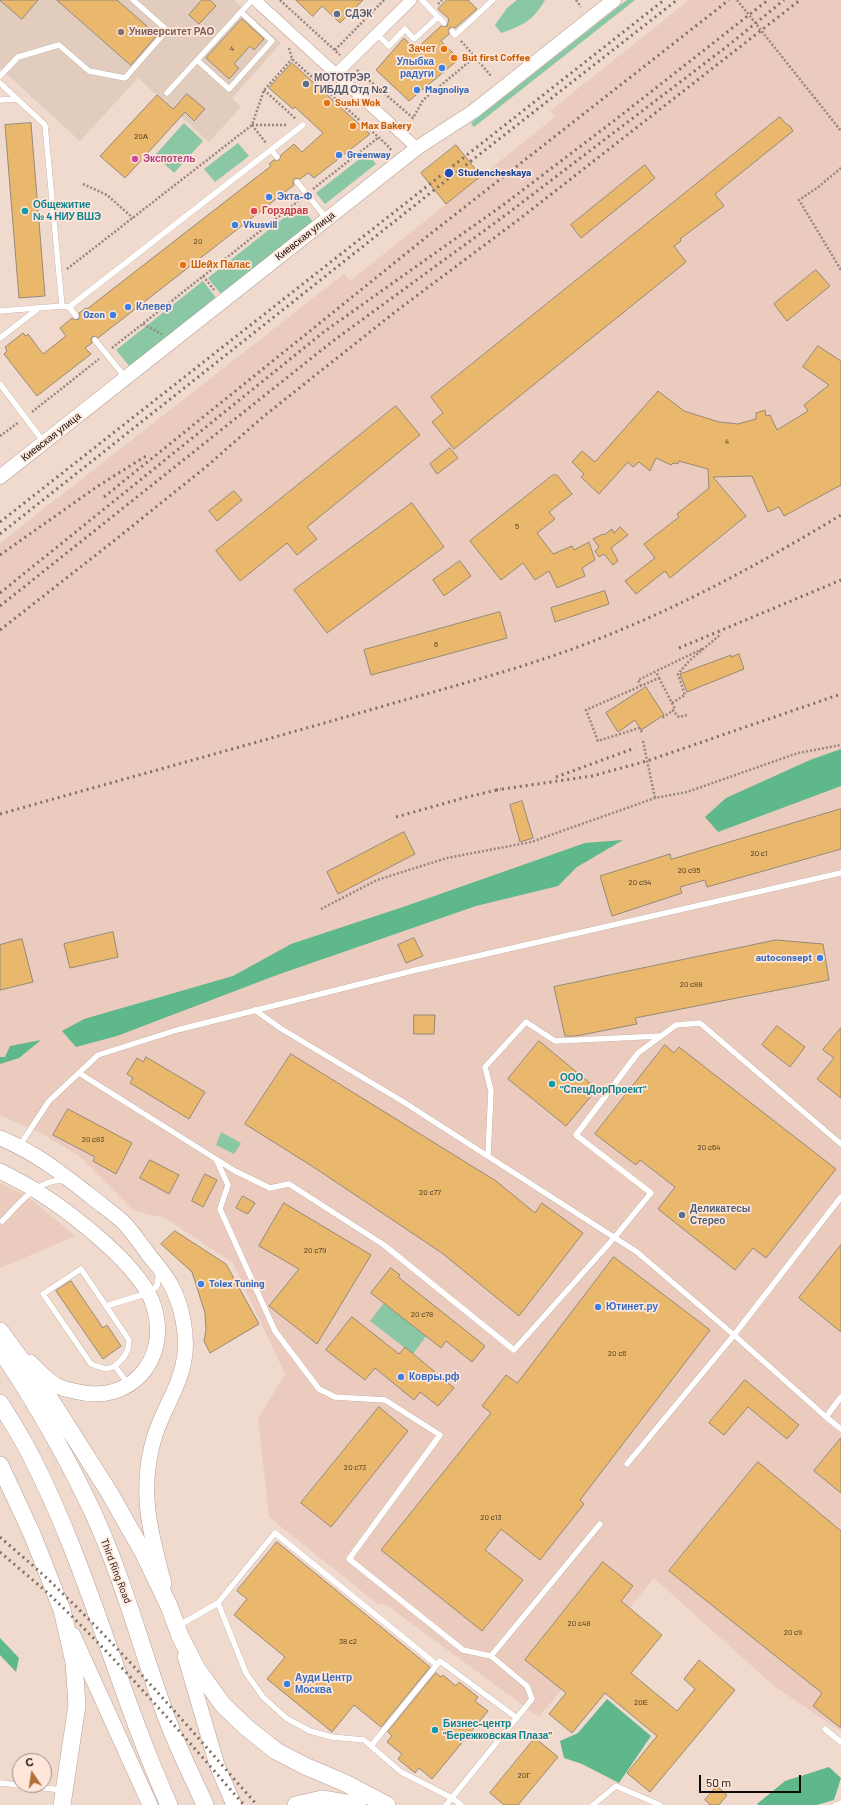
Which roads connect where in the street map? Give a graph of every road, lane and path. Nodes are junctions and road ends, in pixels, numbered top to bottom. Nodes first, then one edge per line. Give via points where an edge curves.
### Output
1 (133, 0) edge
2 (252, 0) edge
3 (255, 0) edge
4 (280, 0) edge
5 (384, 0) edge
6 (411, 0) edge
7 (422, 0) edge
8 (493, 0) edge
9 (576, 0) edge
10 (614, 0) edge
11 (737, 0) edge
12 (581, 7) dead end
13 (241, 12) junction
14 (438, 17) junction
15 (444, 24) dead end
16 (453, 33) joint
17 (377, 34) junction
18 (287, 42) dead end
19 (335, 50) junction
20 (475, 57) junction
21 (344, 58) dead end
22 (292, 59) junction
23 (197, 60) junction
24 (354, 67) dead end
25 (336, 74) junction
26 (0, 76) edge
27 (491, 76) dead end
28 (0, 83) edge
29 (264, 90) junction
30 (167, 93) dead end
31 (17, 99) junction
32 (0, 100) edge
33 (252, 125) junction
34 (303, 125) junction
35 (841, 131) edge
36 (378, 137) junction
37 (417, 148) junction
38 (271, 150) junction
39 (395, 156) dead end
40 (277, 157) dead end
41 (841, 168) edge
42 (297, 182) dead end
43 (83, 184) dead end
44 (306, 194) junction
45 (132, 218) junction
46 (327, 219) junction
47 (841, 270) edge
48 (59, 275) junction
49 (203, 276) junction
50 (219, 296) dead end
51 (62, 306) junction
52 (69, 307) junction
53 (40, 308) junction
54 (0, 311) edge
55 (76, 316) dead end
56 (143, 324) junction
57 (0, 338) edge
58 (95, 340) dead end
59 (173, 340) junction
60 (106, 353) junction
61 (126, 378) junction
62 (0, 384) edge
63 (25, 417) junction
64 (0, 436) edge
65 (44, 442) junction
66 (0, 477) edge
67 (721, 634) dead end
68 (708, 646) junction
69 (656, 672) junction
70 (659, 678) junction
71 (641, 686) junction
72 (672, 703) junction
73 (672, 710) junction
74 (686, 715) dead end
75 (662, 718) dead end
76 (642, 732) dead end
77 (643, 741) dead end
78 (841, 745) edge
79 (655, 798) junction
80 (841, 873) edge
81 (321, 909) dead end
82 (254, 1010) junction
83 (661, 1036) junction
84 (79, 1073) junction
85 (0, 1138) edge
86 (841, 1144) edge
87 (20, 1146) junction
88 (488, 1156) junction
89 (216, 1159) junction
90 (0, 1171) edge
91 (79, 1187) junction
92 (34, 1189) junction
93 (841, 1197) edge
94 (0, 1222) edge
95 (614, 1238) junction
96 (160, 1269) junction
97 (148, 1293) junction
98 (106, 1306) junction
99 (734, 1335) junction
100 (2, 1339) edge
101 (115, 1366) junction
102 (129, 1386) junction
103 (841, 1397) edge
104 (0, 1403) edge
105 (826, 1417) junction
106 (841, 1429) edge
107 (0, 1464) edge
108 (627, 1464) dead end
109 (0, 1480) edge
110 (600, 1524) dead end
111 (32, 1534) junction
112 (218, 1603) junction
113 (169, 1606) junction
114 (62, 1610) junction
115 (178, 1631) junction
116 (491, 1656) junction
117 (437, 1665) junction
118 (517, 1718) junction
119 (825, 1729) dead end
120 (841, 1742) edge
121 (371, 1746) junction
122 (0, 1783) edge
123 (63, 1798) edge
124 (452, 1798) junction
125 (841, 1803) edge
126 (150, 1805) edge
127 (169, 1805) edge
128 (205, 1805) edge
129 (234, 1805) edge
130 (296, 1805) edge
131 (358, 1805) edge
132 (387, 1805) edge
133 (446, 1805) edge
134 (461, 1805) edge
135 (593, 1805) edge
136 (660, 1805) edge
137 (835, 1805) edge

1 - 26 lane via 167,30 125,78 89,71 59,45 18,57
2 - 13 lane
3 - 25 street
4 - 19 path
5 - 19 path
6 - 17 street
7 - 14 lane
8 - 16 lane
9 - 12 path
10 - 37 street, Киевская улица via 474,111
11 - 35 path, bridge
13 - 23 lane
13 - 23 lane via 272,41 229,89
14 - 15 lane
14 - 17 lane via 414,39 405,29 389,46
16 - 20 path
17 - 25 street
18 - 22 path
19 - 21 path
20 - 24 path via 423,100 414,118
20 - 27 path
22 - 29 path
22 - 36 path
23 - 30 lane
25 - 37 street
28 - 31 lane
29 - 33 path
29 - 34 path
31 - 32 lane
31 - 48 lane via 45,125
33 - 34 path
33 - 38 path
33 - 45 path
34 - 38 lane
36 - 39 path
36 - 44 path
37 - 46 street, Киевская улица
38 - 40 lane
38 - 52 lane
41 - 47 path via 799,200
42 - 44 lane
43 - 45 path via 107,195
44 - 46 lane
44 - 49 path
45 - 48 path
46 - 59 street, Киевская улица
48 - 51 lane
49 - 50 path
49 - 56 path
51 - 52 lane
51 - 53 lane
52 - 55 lane
53 - 54 lane
53 - 57 lane
56 - 59 path
56 - 60 path
58 - 60 lane
59 - 61 street, Киевская улица
60 - 61 lane
60 - 63 path
61 - 65 street, Киевская улица
62 - 63 lane
63 - 64 path
63 - 65 lane
65 - 66 street, Киевская улица
67 - 68 path
68 - 69 path
68 - 72 path via 678,674 685,695
69 - 70 path
69 - 71 path via 638,680
70 - 71 path
70 - 72 path
71 - 76 path via 586,710 598,741 639,728
72 - 73 path via 675,709
73 - 74 path via 679,717
73 - 75 path
77 - 79 path
78 - 79 path via 798,753 688,792
79 - 81 path via 531,842 447,858 377,880
80 - 82 lane via 423,968
82 - 84 lane via 177,1030 98,1055
82 - 88 lane
83 - 86 lane via 676,1025 700,1023
83 - 88 lane via 555,1041 526,1022 485,1067 491,1091
83 - 95 lane via 638,1053 576,1135 651,1193
84 - 87 lane via 48,1101
84 - 89 lane
85 - 87 main road
87 - 91 main road
88 - 95 lane
89 - 95 lane via 270,1188 289,1184 334,1212 384,1245 514,1350
89 - 116 lane via 228,1185 220,1209 223,1216 275,1331 319,1389 335,1397 385,1400 440,1435 349,1559 463,1650
90 - 92 main road
91 - 92 lane via 64,1180
91 - 96 main road via 122,1221
92 - 94 lane
92 - 97 main road via 101,1240 129,1267
93 - 99 lane
95 - 99 lane via 637,1252
96 - 97 lane via 157,1286
96 - 113 main road via 172,1288 180,1308 185,1334 181,1375 156,1435 148,1464 146,1491 150,1527
97 - 98 lane
97 - 102 main road via 158,1321 156,1343 148,1364
98 - 101 lane via 129,1340 124,1358
98 - 101 lane via 81,1269 43,1294 91,1364 106,1369
99 - 105 lane
99 - 108 lane
100 - 102 main road via 60,1388 93,1395 118,1391
100 - 113 main road via 50,1399 109,1492 143,1552
100 - 128 main road, Third Ring Road via 24,1386 70,1463 95,1518 127,1598 161,1704
101 - 102 lane
103 - 105 lane
104 - 127 main road via 32,1457 60,1518 148,1757
105 - 106 lane
107 - 111 main road
109 - 111 main road
110 - 116 lane
111 - 114 main road
112 - 115 lane
112 - 117 lane via 275,1533
112 - 121 lane via 246,1673 263,1697 286,1718 310,1731 332,1737 364,1740
113 - 115 main road
114 - 123 main road via 74,1662 77,1705
114 - 126 main road
115 - 129 main road via 217,1765
115 - 132 main road via 197,1669 223,1704 246,1727 276,1750
116 - 118 lane via 527,1686 532,1698
117 - 118 lane via 440,1661
117 - 121 lane
118 - 124 lane
119 - 120 lane
121 - 124 lane via 401,1772
122 - 123 lane
124 - 133 lane
124 - 134 lane
125 - 137 lane
130 - 131 main road via 322,1799
135 - 136 lane via 616,1786

